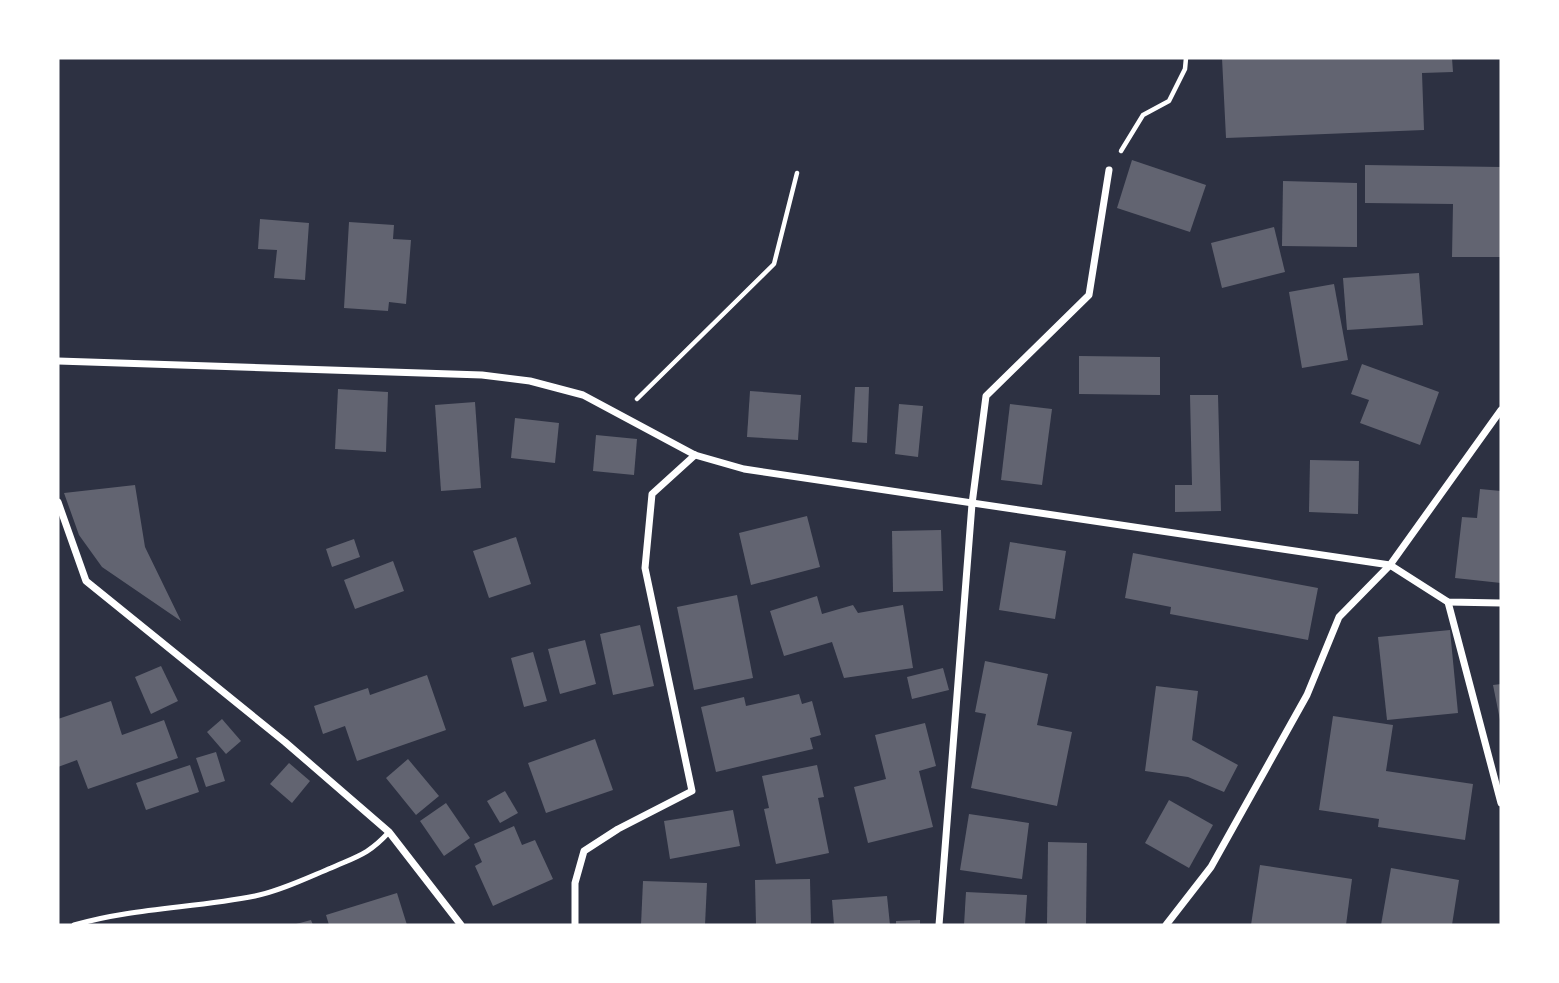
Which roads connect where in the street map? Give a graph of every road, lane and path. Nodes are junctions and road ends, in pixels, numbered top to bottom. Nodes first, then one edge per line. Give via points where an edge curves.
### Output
1 (1186, 58) edge
2 (1110, 170) joint
3 (797, 173) dead end
4 (58, 361) edge
5 (1501, 410) edge
6 (621, 415) junction
7 (695, 455) junction
8 (58, 502) edge
9 (972, 504) junction
10 (1390, 565) junction
11 (1448, 602) junction
12 (1501, 603) edge
13 (1501, 803) edge
14 (389, 832) junction
15 (74, 925) edge
16 (461, 925) edge
17 (575, 925) edge
18 (939, 925) edge
19 (1166, 925) edge

1 - 2 path via 1169,101 1143,115
2 - 9 street via 1089,295 986,396
3 - 6 path via 774,264
4 - 6 street via 482,375 583,395
5 - 10 street
6 - 7 street
7 - 9 street via 744,469
7 - 17 street via 652,494 645,568 692,791 584,851 575,883
8 - 14 street via 86,581
9 - 10 street
9 - 18 street
10 - 11 street
10 - 19 street via 1339,617 1307,695 1217,856
11 - 12 street
11 - 13 street
14 - 15 lane via 373,849 259,896 105,916
14 - 16 street

